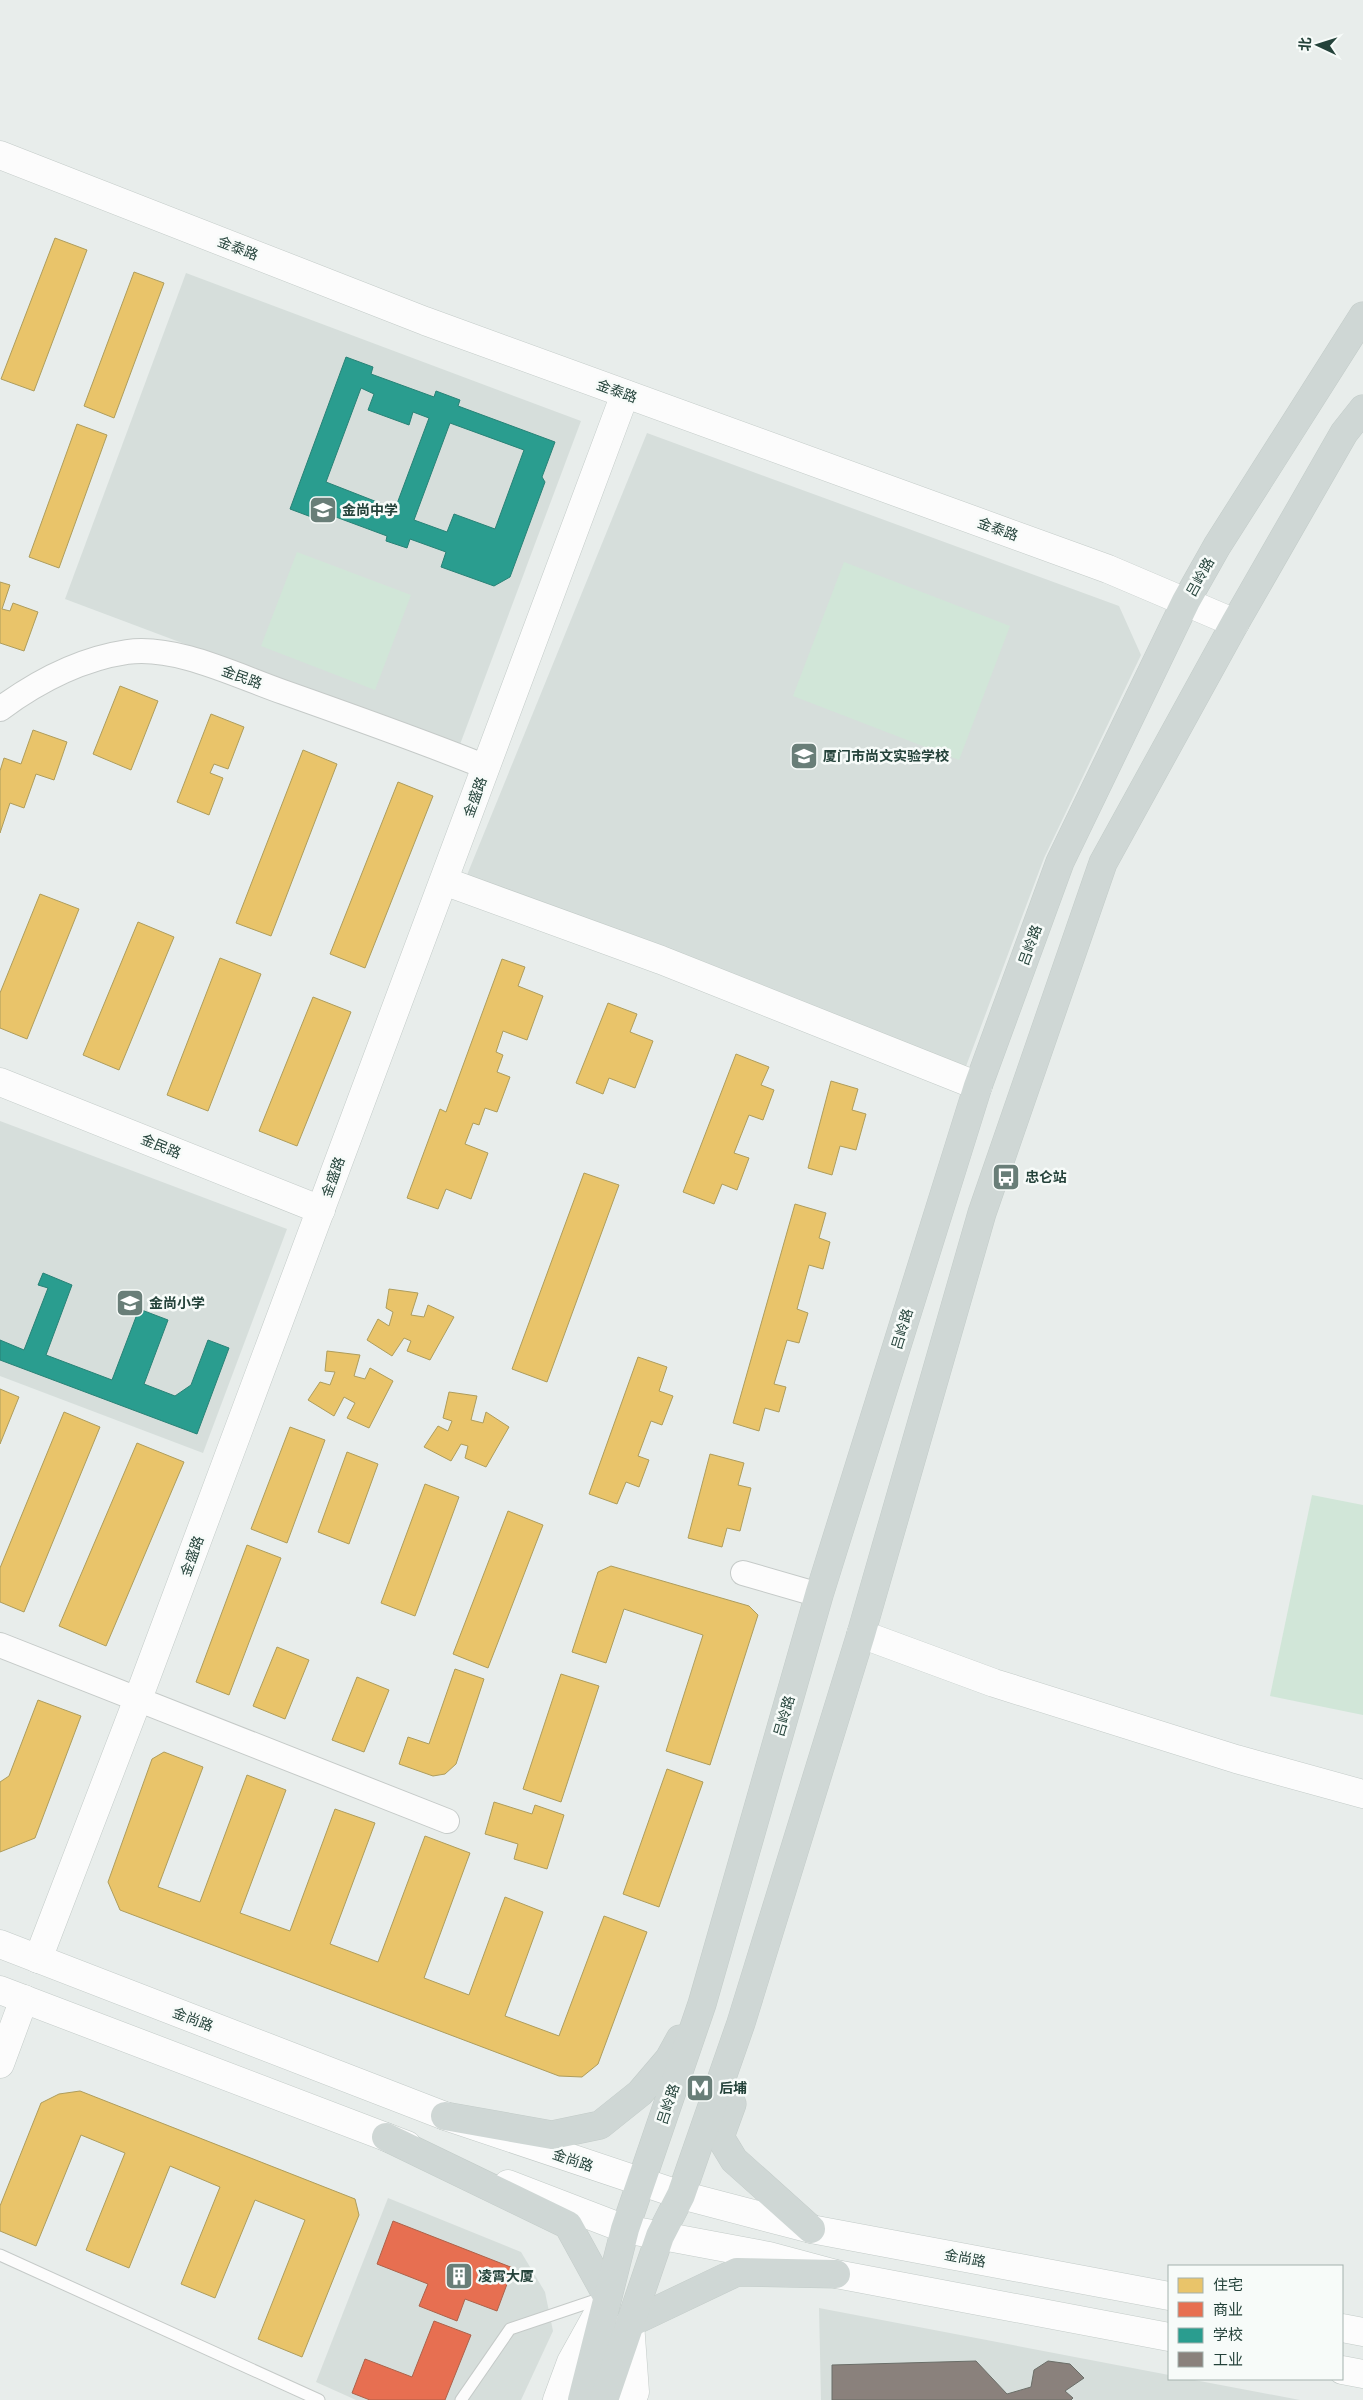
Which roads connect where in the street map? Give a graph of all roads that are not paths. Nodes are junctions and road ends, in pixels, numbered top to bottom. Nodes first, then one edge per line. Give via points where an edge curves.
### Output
1 (0, 155) edge
2 (1363, 316) edge
3 (625, 394) junction
4 (1363, 409) edge
5 (1186, 601) junction
6 (1235, 622) junction
7 (0, 709) edge
8 (486, 767) junction
9 (444, 881) junction
10 (0, 1082) edge
11 (978, 1086) junction
12 (321, 1210) junction
13 (743, 1573) dead end
14 (819, 1595) junction
15 (861, 1634) junction
16 (0, 1645) edge
17 (138, 1700) junction
18 (1363, 1794) edge
19 (447, 1822) dead end
20 (0, 1944) edge
21 (38, 1959) junction
22 (12, 1994) edge
23 (702, 2004) junction
24 (741, 2023) junction
25 (0, 2064) edge
26 (445, 2116) junction
27 (386, 2137) junction
28 (642, 2183) junction
29 (681, 2195) junction
30 (625, 2229) junction
31 (812, 2229) junction
32 (660, 2236) junction
33 (0, 2255) edge
34 (836, 2274) junction
35 (607, 2296) junction
36 (1168, 2296) edge
37 (630, 2323) junction
38 (1343, 2328) edge
39 (1363, 2332) edge
40 (1168, 2337) edge
41 (1343, 2370) edge
42 (1363, 2374) edge
43 (319, 2400) edge
44 (461, 2400) edge
45 (557, 2400) edge
46 (582, 2400) edge
47 (604, 2400) edge
48 (632, 2400) edge

1 - 3 street, 金泰路 via 425,321
2 - 5 main road, 吕岭路 via 1217,546
3 - 5 street, 金泰路 via 1108,569
3 - 8 street, 金盛路
4 - 6 main road via 1344,434
5 - 6 street, 金泰路
5 - 11 main road, 吕岭路 via 1060,862
6 - 15 main road via 1104,863 982,1213
7 - 8 street, 金民路 via 32,687 71,667 127,652 177,654
8 - 9 street, 金盛路
9 - 11 street via 661,960
9 - 12 street, 金盛路
10 - 12 street, 金民路
11 - 14 main road, 吕岭路
12 - 17 street, 金盛路
13 - 14 street
14 - 23 main road, 吕岭路
15 - 18 street via 994,1683 1236,1760
15 - 24 main road
16 - 17 street
17 - 19 street
17 - 21 street, 金盛路
20 - 21 street, 金尚路
21 - 26 street, 金尚路
22 - 25 street
22 - 27 street
23 - 26 main road via 669,2059 640,2093 600,2125 552,2135
23 - 28 main road, 吕岭路
24 - 29 main road
24 - 31 main road via 738,2090 720,2137 734,2160
26 - 28 street, 金尚路
27 - 30 street
27 - 35 main road via 568,2225
28 - 29 street, 金尚路
28 - 30 main road, 吕岭路
29 - 31 street, 金尚路
29 - 32 main road
30 - 32 street
30 - 35 main road, 吕岭路
31 - 36 street, 金尚路
32 - 34 street via 769,2256
32 - 37 main road
33 - 43 lane
34 - 37 main road via 737,2272
34 - 40 street
35 - 44 lane via 510,2329
35 - 45 street via 571,2362
35 - 46 main road, 吕岭路
37 - 47 main road
37 - 48 street via 635,2392
38 - 39 street
41 - 42 street

